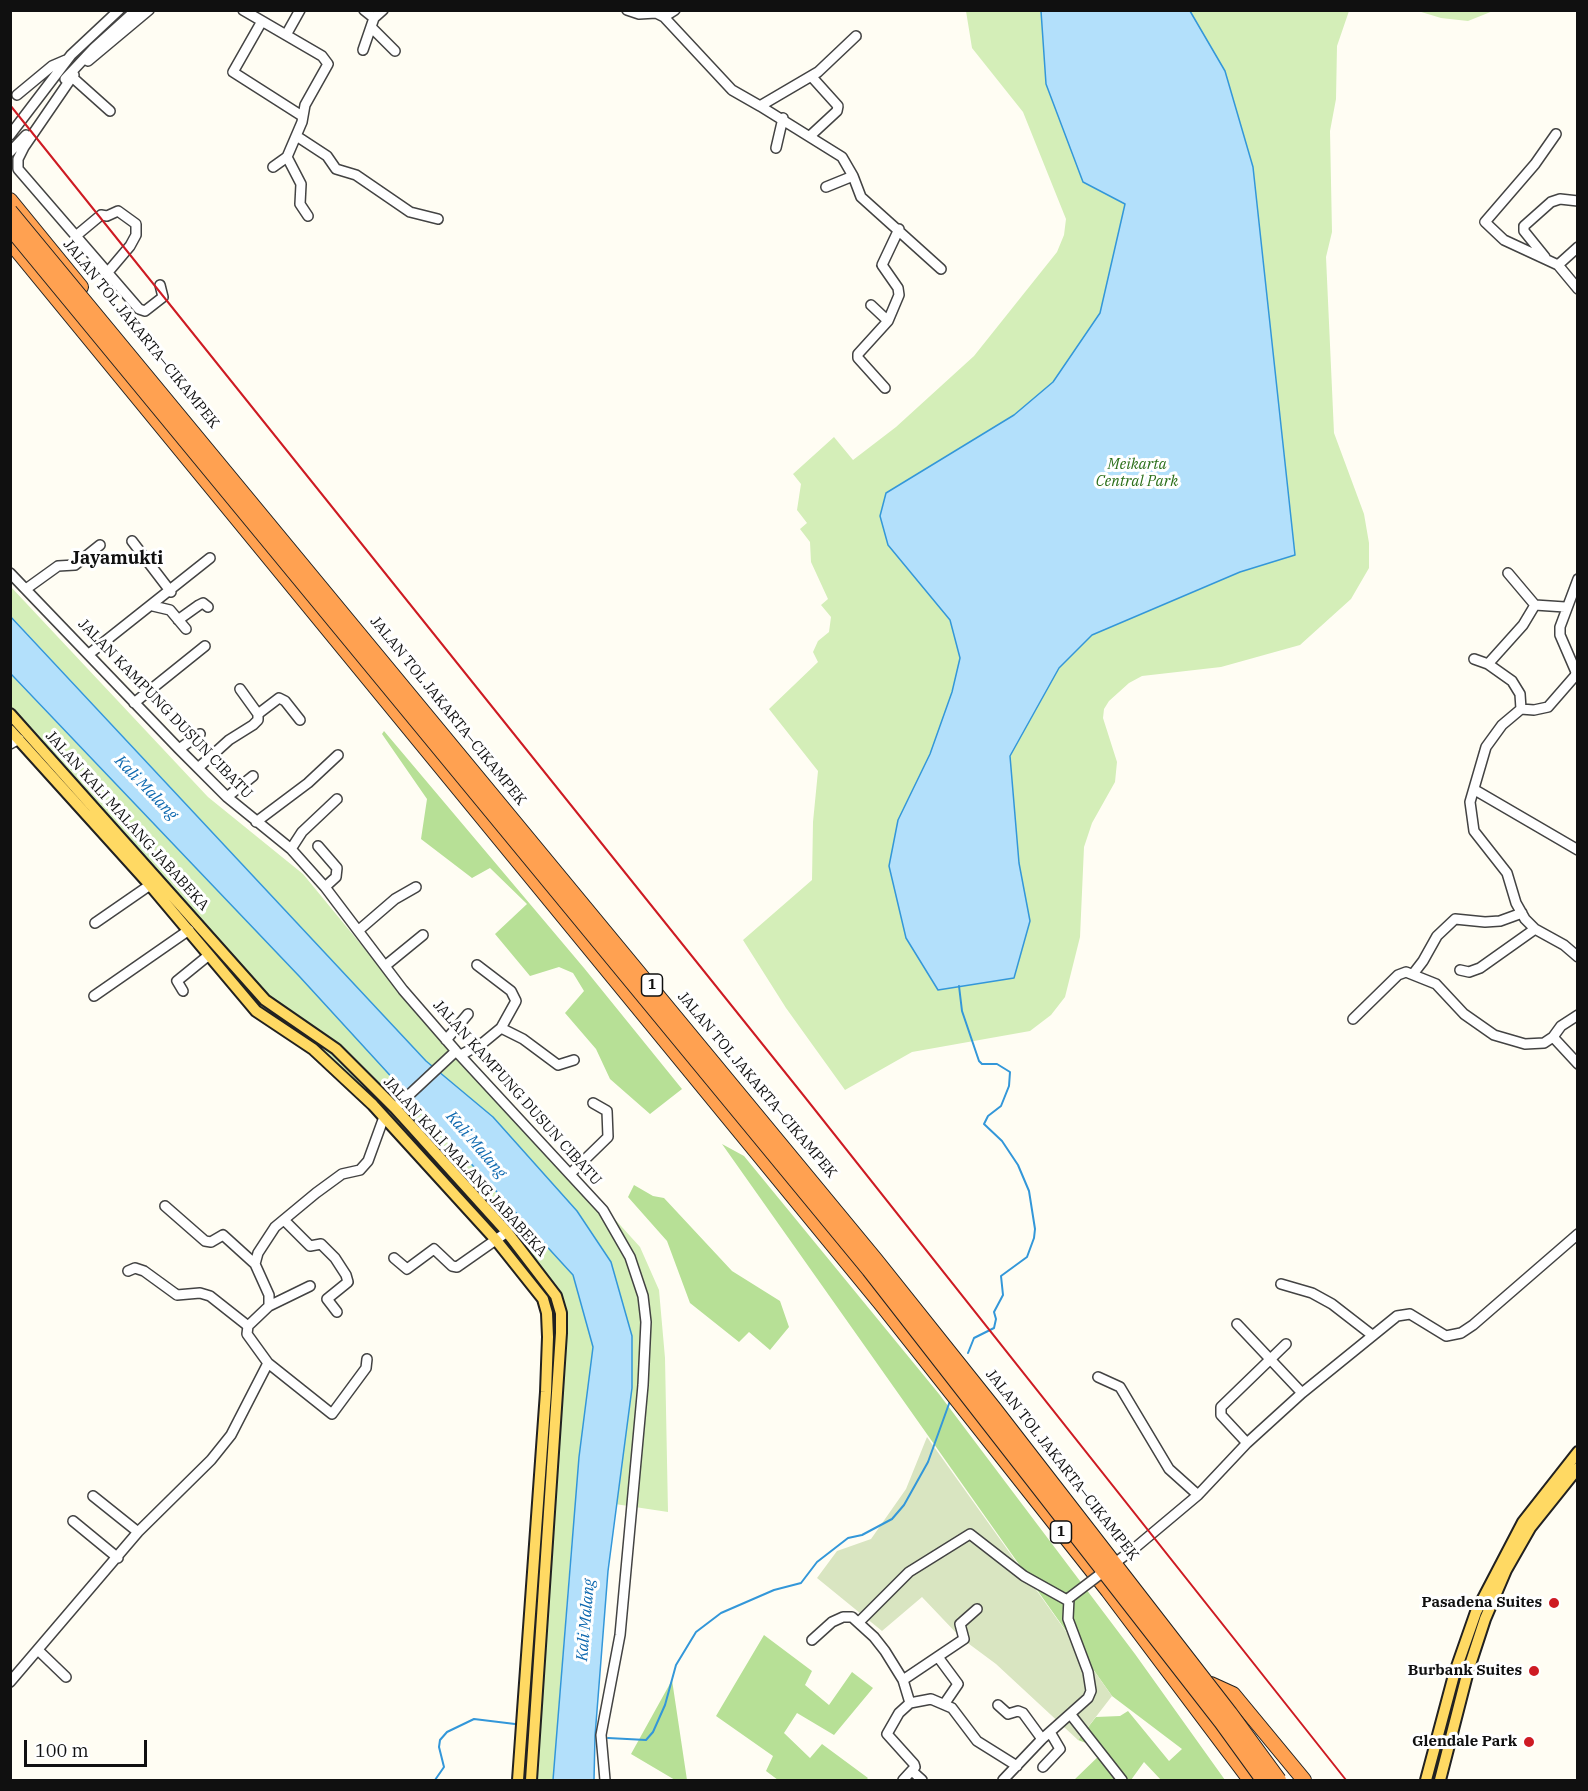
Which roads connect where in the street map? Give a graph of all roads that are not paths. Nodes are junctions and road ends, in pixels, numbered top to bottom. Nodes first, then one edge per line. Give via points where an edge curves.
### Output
1 (119, 10) edge
2 (136, 10) edge
3 (149, 10) edge
4 (243, 10) edge
5 (300, 10) edge
6 (364, 10) edge
7 (383, 10) edge
8 (627, 10) edge
9 (675, 10) edge
10 (659, 14) edge
11 (262, 21) junction
12 (373, 23) junction
13 (286, 35) junction
14 (856, 36) dead end
15 (363, 50) dead end
16 (395, 51) dead end
17 (66, 60) junction
18 (811, 76) junction
19 (72, 77) junction
20 (17, 95) dead end
21 (760, 106) junction
22 (110, 111) dead end
23 (302, 116) junction
24 (783, 118) junction
25 (1556, 134) dead end
26 (10, 135) edge
27 (298, 136) junction
28 (810, 136) junction
29 (776, 148) dead end
30 (12, 151) edge
31 (287, 158) junction
32 (273, 167) dead end
33 (853, 176) junction
34 (826, 187) dead end
35 (10, 200) edge
36 (1578, 201) edge
37 (10, 212) edge
38 (308, 216) dead end
39 (438, 219) dead end
40 (10, 228) edge
41 (899, 229) junction
42 (77, 235) junction
43 (10, 242) edge
44 (1578, 247) edge
45 (1547, 259) junction
46 (1558, 264) junction
47 (941, 268) dead end
48 (108, 272) junction
49 (160, 285) dead end
50 (1578, 289) edge
51 (871, 305) dead end
52 (888, 321) junction
53 (885, 388) dead end
54 (132, 541) dead end
55 (100, 544) dead end
56 (210, 558) dead end
57 (10, 573) edge
58 (1508, 573) dead end
59 (1578, 579) edge
60 (26, 589) junction
61 (171, 592) junction
62 (1575, 594) edge
63 (1535, 605) junction
64 (153, 606) junction
65 (208, 607) dead end
66 (1565, 607) junction
67 (178, 620) junction
68 (186, 629) dead end
69 (205, 646) dead end
70 (89, 654) junction
71 (1473, 659) dead end
72 (1488, 664) junction
73 (1577, 671) edge
74 (240, 689) dead end
75 (134, 703) junction
76 (1521, 709) junction
77 (10, 714) edge
78 (258, 714) junction
79 (300, 720) dead end
80 (10, 730) edge
81 (200, 734) dead end
82 (15, 742) edge
83 (179, 749) junction
84 (338, 755) dead end
85 (198, 768) junction
86 (253, 776) dead end
87 (1475, 790) dead end
88 (227, 797) junction
89 (337, 799) dead end
90 (256, 822) junction
91 (318, 846) dead end
92 (291, 849) junction
93 (1578, 850) edge
94 (150, 885) junction
95 (325, 887) junction
96 (416, 887) dead end
97 (1522, 913) junction
98 (95, 923) dead end
99 (1535, 929) junction
100 (189, 930) junction
101 (359, 930) junction
102 (423, 935) dead end
103 (210, 955) junction
104 (1578, 957) edge
105 (477, 965) dead end
106 (385, 966) junction
107 (1460, 970) dead end
108 (1413, 974) junction
109 (244, 976) junction
110 (232, 986) junction
111 (183, 991) dead end
112 (93, 996) dead end
113 (468, 1014) dead end
114 (1578, 1015) edge
115 (1353, 1019) dead end
116 (501, 1028) junction
117 (1553, 1037) junction
118 (447, 1040) junction
119 (458, 1053) junction
120 (574, 1060) dead end
121 (1578, 1064) edge
122 (593, 1103) dead end
123 (395, 1108) junction
124 (384, 1117) junction
125 (438, 1155) junction
126 (428, 1164) junction
127 (571, 1173) junction
128 (165, 1206) dead end
129 (284, 1220) junction
130 (507, 1232) junction
131 (1578, 1234) edge
132 (496, 1240) junction
133 (394, 1258) dead end
134 (255, 1264) junction
135 (128, 1271) dead end
136 (1281, 1284) dead end
137 (310, 1286) dead end
138 (269, 1306) junction
139 (337, 1312) dead end
140 (1237, 1324) dead end
141 (248, 1326) junction
142 (1372, 1335) junction
143 (1286, 1344) dead end
144 (367, 1359) dead end
145 (1268, 1359) junction
146 (268, 1363) junction
147 (1098, 1377) dead end
148 (1302, 1393) junction
149 (1247, 1443) junction
150 (1578, 1452) edge
151 (1578, 1468) edge
152 (1198, 1495) junction
153 (93, 1496) dead end
154 (73, 1521) dead end
155 (138, 1532) junction
156 (118, 1558) junction
157 (1068, 1599) junction
158 (977, 1609) dead end
159 (859, 1622) junction
160 (813, 1640) dead end
161 (39, 1651) junction
162 (938, 1657) junction
163 (1166, 1667) junction
164 (66, 1677) dead end
165 (903, 1680) junction
166 (10, 1682) edge
167 (1211, 1684) junction
168 (910, 1703) junction
169 (945, 1703) junction
170 (998, 1705) dead end
171 (1071, 1715) junction
172 (1050, 1732) junction
173 (1042, 1739) junction
174 (1017, 1766) junction
175 (1043, 1767) dead end
176 (912, 1771) junction
177 (1009, 1778) edge
178 (1117, 1779) edge
179 (518, 1780) edge
180 (531, 1780) edge
181 (605, 1780) edge
182 (903, 1780) edge
183 (922, 1780) edge
184 (1240, 1780) edge
185 (1250, 1780) edge
186 (1263, 1780) edge
187 (1280, 1780) edge
188 (1304, 1780) edge
189 (1426, 1780) edge
190 (1440, 1780) edge

1 - 17 street
2 - 30 street via 73,68
3 - 19 street
4 - 11 street
5 - 13 street
6 - 12 street
7 - 12 street
8 - 10 street
9 - 10 street
10 - 21 street via 732,90
11 - 13 street
11 - 23 street via 233,72
12 - 15 street
12 - 16 street
13 - 23 street via 322,56 328,64 304,105
14 - 18 street
17 - 20 street via 52,66
17 - 26 street
18 - 21 street
18 - 28 street via 838,106
19 - 22 street
19 - 42 street via 17,162 18,169
21 - 24 street
23 - 27 street
24 - 28 street
24 - 29 street
25 - 45 street via 1485,222 1504,240
27 - 31 street
27 - 39 street via 327,156 336,169 356,174 410,212
28 - 33 street via 842,157
31 - 32 street
31 - 38 street via 301,184 300,204
33 - 34 street
33 - 41 street via 861,198
35 - 167 highway, JALAN TOL JAKARTA–CIKAMPEK / 1 via 894,1277
36 - 45 street via 1551,202 1524,226
37 - 187 highway, 1, bridge via 876,1260
40 - 186 highway, 1, bridge via 869,1270
41 - 47 street
41 - 52 street via 882,265 900,291
42 - 48 street
42 - 48 street via 101,215 118,211 136,224 130,246
43 - 163 highway, 1 via 953,1394
44 - 46 street
45 - 46 street
46 - 50 street
48 - 49 street via 141,310 164,297
51 - 52 street
52 - 53 street via 858,354
54 - 61 street
55 - 60 street via 75,565 58,566
56 - 61 street
57 - 60 street, JALAN KAMPUNG DUSUN CIBATU
58 - 63 street
59 - 62 street
60 - 70 street, JALAN KAMPUNG DUSUN CIBATU
61 - 64 street
62 - 66 street
63 - 66 street
63 - 72 street via 1523,625
64 - 67 street via 170,610
64 - 70 street
65 - 67 street via 199,604
66 - 73 street via 1560,635
67 - 68 street
69 - 75 street
70 - 75 street, JALAN KAMPUNG DUSUN CIBATU
71 - 72 street
72 - 76 street via 1515,685
73 - 76 street via 1548,707
74 - 78 street
75 - 83 street, JALAN KAMPUNG DUSUN CIBATU
76 - 97 street via 1502,725 1486,747 1470,802 1474,831 1507,873
77 - 109 main road, JALAN KALI MALANG JABABEKA
78 - 79 street via 282,698
78 - 85 street via 253,725
80 - 82 main road, JALAN KALI MALANG JABABEKA
81 - 83 street
82 - 94 main road, JALAN KALI MALANG JABABEKA
83 - 85 street, JALAN KAMPUNG DUSUN CIBATU
84 - 90 street
85 - 88 street, JALAN KAMPUNG DUSUN CIBATU
86 - 88 street
87 - 93 street
88 - 90 street, JALAN KAMPUNG DUSUN CIBATU
89 - 92 street via 302,832
90 - 92 street, JALAN KAMPUNG DUSUN CIBATU
91 - 95 street via 338,867 336,877
92 - 95 street, JALAN KAMPUNG DUSUN CIBATU
94 - 98 street
94 - 100 main road, JALAN KALI MALANG JABABEKA
95 - 101 street, JALAN KAMPUNG DUSUN CIBATU
96 - 101 street via 395,899
97 - 99 street
97 - 108 street via 1500,921 1455,919 1437,936
99 - 104 street
99 - 107 street via 1480,968
100 - 103 main road, JALAN KALI MALANG JABABEKA
100 - 112 street
101 - 106 street, JALAN KAMPUNG DUSUN CIBATU
102 - 106 street
103 - 110 main road, JALAN KALI MALANG JABABEKA
103 - 111 street via 177,981
105 - 116 street via 515,995 516,1001
106 - 118 street, JALAN KAMPUNG DUSUN CIBATU
108 - 115 street via 1398,975
108 - 117 street via 1436,984 1464,1014 1494,1035 1525,1044 1544,1043
109 - 110 main road
109 - 123 main road, JALAN KALI MALANG JABABEKA via 265,1000 336,1049
110 - 124 main road, JALAN KALI MALANG JABABEKA via 256,1011 313,1049
113 - 118 street
114 - 117 street
116 - 119 street via 484,1042
116 - 120 street via 524,1039 558,1065
117 - 121 street
118 - 119 street, JALAN KAMPUNG DUSUN CIBATU
119 - 123 street via 436,1067
119 - 127 street, JALAN KAMPUNG DUSUN CIBATU
122 - 127 street via 607,1111 608,1137
123 - 125 main road, JALAN KALI MALANG JABABEKA
124 - 126 main road, JALAN KALI MALANG JABABEKA
124 - 129 street via 368,1161 360,1170 342,1174
125 - 126 main road
125 - 130 main road, JALAN KALI MALANG JABABEKA
126 - 132 main road, JALAN KALI MALANG JABABEKA
127 - 181 street, JALAN KAMPUNG DUSUN CIBATU via 603,1210 630,1257 643,1296 646,1322 620,1635 602,1735
128 - 134 street via 205,1240 211,1242 223,1235
129 - 134 street via 266,1238
129 - 139 street via 310,1246 321,1244 346,1275 348,1282 327,1299
130 - 132 street
130 - 180 main road, JALAN KALI MALANG JABABEKA via 552,1288 561,1313
131 - 142 street via 1461,1333 1440,1334 1406,1313
132 - 133 street via 454,1268 434,1249 407,1269
132 - 179 main road, JALAN KALI MALANG JABABEKA via 534,1284 547,1313 546,1392
134 - 138 street via 269,1295
135 - 141 street via 144,1271 177,1295 207,1294
136 - 142 street via 1332,1304
137 - 138 street
138 - 141 street
140 - 145 street
141 - 146 street via 248,1337
142 - 148 street
143 - 145 street
144 - 146 street via 366,1368 332,1414
145 - 148 street
145 - 149 street via 1220,1411
146 - 155 street via 221,1448
147 - 152 street via 1120,1387 1168,1469
148 - 149 street
149 - 152 street
150 - 189 main road via 1523,1522 1476,1612 1454,1675
151 - 190 main road via 1530,1528 1506,1570 1468,1671
152 - 157 street, bridge
153 - 155 street
154 - 156 street
155 - 156 street
156 - 161 street
157 - 159 street via 1024,1576 970,1534 909,1572
157 - 171 street via 1068,1619 1091,1691
158 - 162 street via 960,1624 964,1639
159 - 160 street via 852,1617 838,1618
159 - 165 street via 885,1651
161 - 164 street
161 - 166 street
162 - 165 street
162 - 169 street via 958,1684
163 - 184 highway
163 - 185 highway, 1
165 - 168 street
167 - 187 highway, JALAN TOL JAKARTA–CIKAMPEK / 1
167 - 188 highway via 1233,1694
168 - 169 street via 930,1699
168 - 176 street via 887,1734 914,1764
169 - 174 street via 977,1741
170 - 173 street via 1008,1714 1021,1712
171 - 172 street
171 - 178 street
172 - 173 street
172 - 175 street via 1060,1749
173 - 174 street
174 - 177 street
176 - 182 street
176 - 183 street

